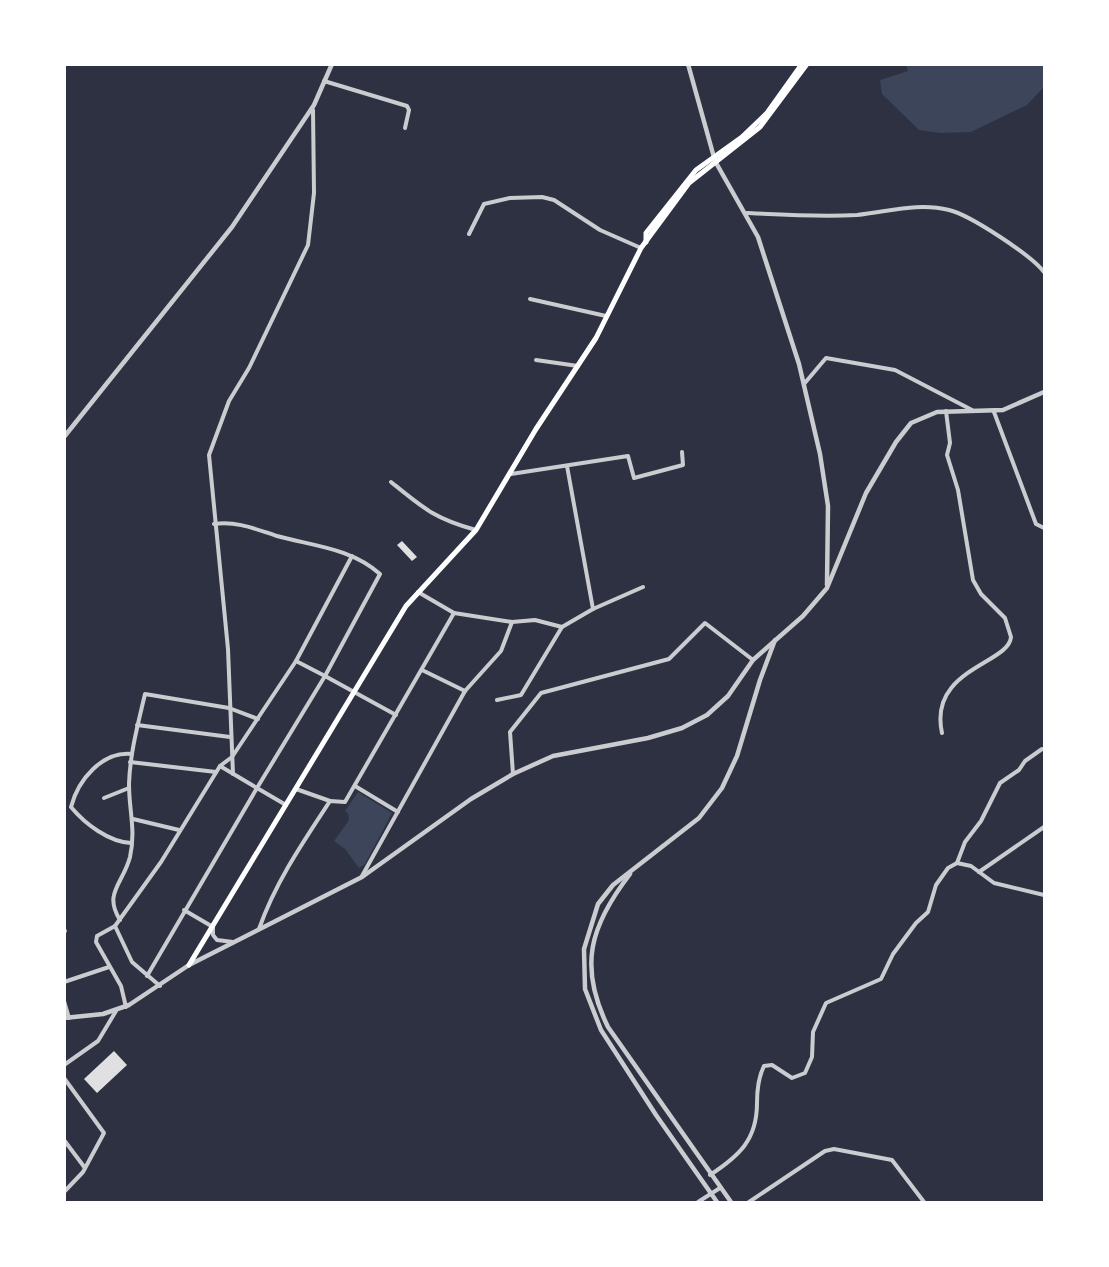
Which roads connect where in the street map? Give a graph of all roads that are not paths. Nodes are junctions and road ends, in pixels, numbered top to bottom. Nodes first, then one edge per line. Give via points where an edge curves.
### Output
1 (332, 64) edge
2 (688, 64) edge
3 (802, 64) edge
4 (807, 64) edge
5 (323, 81) junction
6 (314, 105) junction
7 (405, 128) dead end
8 (715, 159) junction
9 (747, 213) junction
10 (469, 234) dead end
11 (641, 248) junction
12 (1044, 272) edge
13 (530, 299) dead end
14 (606, 316) junction
15 (536, 360) dead end
16 (578, 366) junction
17 (804, 384) junction
18 (1044, 392) edge
19 (946, 411) junction
20 (975, 412) junction
21 (994, 412) junction
22 (64, 437) edge
23 (682, 452) dead end
24 (567, 466) junction
25 (511, 474) junction
26 (391, 482) dead end
27 (214, 524) junction
28 (1044, 528) edge
29 (476, 530) junction
30 (352, 556) junction
31 (643, 586) dead end
32 (827, 588) junction
33 (417, 592) junction
34 (593, 609) junction
35 (454, 613) junction
36 (512, 622) junction
37 (562, 627) junction
38 (776, 640) junction
39 (753, 660) junction
40 (296, 661) junction
41 (422, 670) junction
42 (325, 676) junction
43 (354, 691) junction
44 (465, 692) junction
45 (497, 700) dead end
46 (229, 708) junction
47 (396, 715) junction
48 (258, 719) junction
49 (137, 725) junction
50 (942, 733) dead end
51 (230, 737) junction
52 (1042, 749) dead end
53 (132, 754) junction
54 (232, 757) junction
55 (130, 762) junction
56 (220, 766) junction
57 (216, 772) junction
58 (233, 774) junction
59 (513, 774) junction
60 (355, 786) junction
61 (129, 788) junction
62 (257, 788) junction
63 (297, 789) junction
64 (104, 798) dead end
65 (330, 801) junction
66 (286, 805) junction
67 (398, 812) junction
68 (133, 819) junction
69 (1044, 827) edge
70 (179, 830) junction
71 (131, 843) junction
72 (957, 863) junction
73 (634, 869) junction
74 (979, 872) junction
75 (362, 877) junction
76 (1044, 895) edge
77 (184, 910) junction
78 (120, 920) junction
79 (115, 926) junction
80 (213, 927) junction
81 (259, 929) junction
82 (235, 942) junction
83 (189, 965) junction
84 (109, 967) junction
85 (147, 976) junction
86 (64, 982) edge
87 (160, 986) junction
88 (64, 1001) edge
89 (126, 1006) junction
90 (116, 1011) junction
91 (67, 1018) edge
92 (64, 1065) edge
93 (64, 1078) edge
94 (64, 1140) edge
95 (85, 1168) junction
96 (710, 1175) junction
97 (720, 1188) junction
98 (64, 1192) edge
99 (711, 1194) junction
100 (698, 1203) edge
101 (717, 1203) edge
102 (731, 1203) edge
103 (749, 1203) edge
104 (924, 1203) edge

1 - 5 street
2 - 8 street
3 - 8 main road via 767,112
4 - 8 main road via 760,127
5 - 6 street
5 - 7 street via 407,106
6 - 22 street via 232,227
6 - 27 street via 314,193 308,245 229,401 209,455
8 - 9 street
8 - 11 main road via 689,183
9 - 12 street via 821,216 919,206 951,210 1004,239
9 - 17 street via 781,303
10 - 11 street via 484,204 542,197
11 - 14 main road
13 - 14 street
14 - 16 main road
15 - 16 street
16 - 25 main road
17 - 20 street via 826,358 895,370
17 - 32 street via 828,506
18 - 21 street
19 - 20 street
19 - 32 street via 925,416 903,431 853,521
19 - 50 street via 951,443 946,455 958,490 973,580 1005,618 1011,637 1007,647 951,688 941,709
20 - 21 street
21 - 28 street via 1036,524
23 - 24 street via 683,465 634,478 628,456
24 - 25 street
24 - 34 street
25 - 29 main road
26 - 29 street via 428,513
27 - 30 street via 235,523
27 - 46 street via 228,649
29 - 33 main road
30 - 40 street
30 - 42 street via 380,574
31 - 34 street
32 - 38 street
33 - 35 street
33 - 43 main road
34 - 37 street
35 - 36 street
35 - 41 street
36 - 37 street via 535,620
36 - 44 street via 501,651
37 - 45 street via 521,695
38 - 39 street
38 - 73 street via 722,789 699,818
39 - 59 street via 728,696 707,715 681,728 553,756
39 - 59 street via 705,623 669,658 541,693 510,732
40 - 42 street
40 - 48 street
41 - 44 street
41 - 47 street
42 - 43 street
42 - 62 street
43 - 47 street
43 - 63 main road
44 - 67 street
46 - 48 street
46 - 49 street via 145,694
46 - 51 street
47 - 60 street
48 - 54 street
49 - 51 street
49 - 53 street
51 - 54 street
52 - 72 street via 1000,783
53 - 55 street
53 - 71 street via 111,755 99,765 80,782 71,807 107,836
54 - 56 street
54 - 58 street
55 - 57 street
55 - 61 street
56 - 57 street
56 - 58 street
57 - 70 street
58 - 62 street
59 - 75 street via 471,799
60 - 65 street via 345,802
60 - 67 street
61 - 64 street
61 - 68 street
62 - 66 street
62 - 77 street
63 - 65 street
63 - 66 main road
65 - 81 street via 269,901
66 - 80 main road
67 - 75 street
68 - 70 street
68 - 71 street
69 - 74 street
70 - 78 street
71 - 78 street via 125,873 112,897 112,908
72 - 74 street
72 - 96 street via 948,868 936,885 928,912 893,954 881,979 826,1003 813,1032 812,1057 805,1073 792,1078 772,1065 764,1066 751,1138 740,1154
73 - 96 street via 603,915 592,945 590,966 595,996 608,1028
73 - 99 street via 613,885 598,904 584,948 585,988 592,1011 617,1057
74 - 76 street via 994,883
75 - 81 street
77 - 80 street
77 - 85 street
78 - 79 street
79 - 84 street via 96,938
79 - 85 street via 125,951
80 - 82 street via 217,940
80 - 83 main road
81 - 82 street
82 - 83 street
83 - 87 street
84 - 86 street
84 - 89 street via 121,986
85 - 87 street
87 - 89 street
88 - 91 street
89 - 90 street
90 - 91 street
90 - 92 street via 98,1041
93 - 95 street via 104,1132
94 - 95 street
95 - 98 street
96 - 97 street
97 - 99 street
97 - 102 street
99 - 100 street
99 - 101 street
103 - 104 street via 825,1151 834,1149 892,1160

